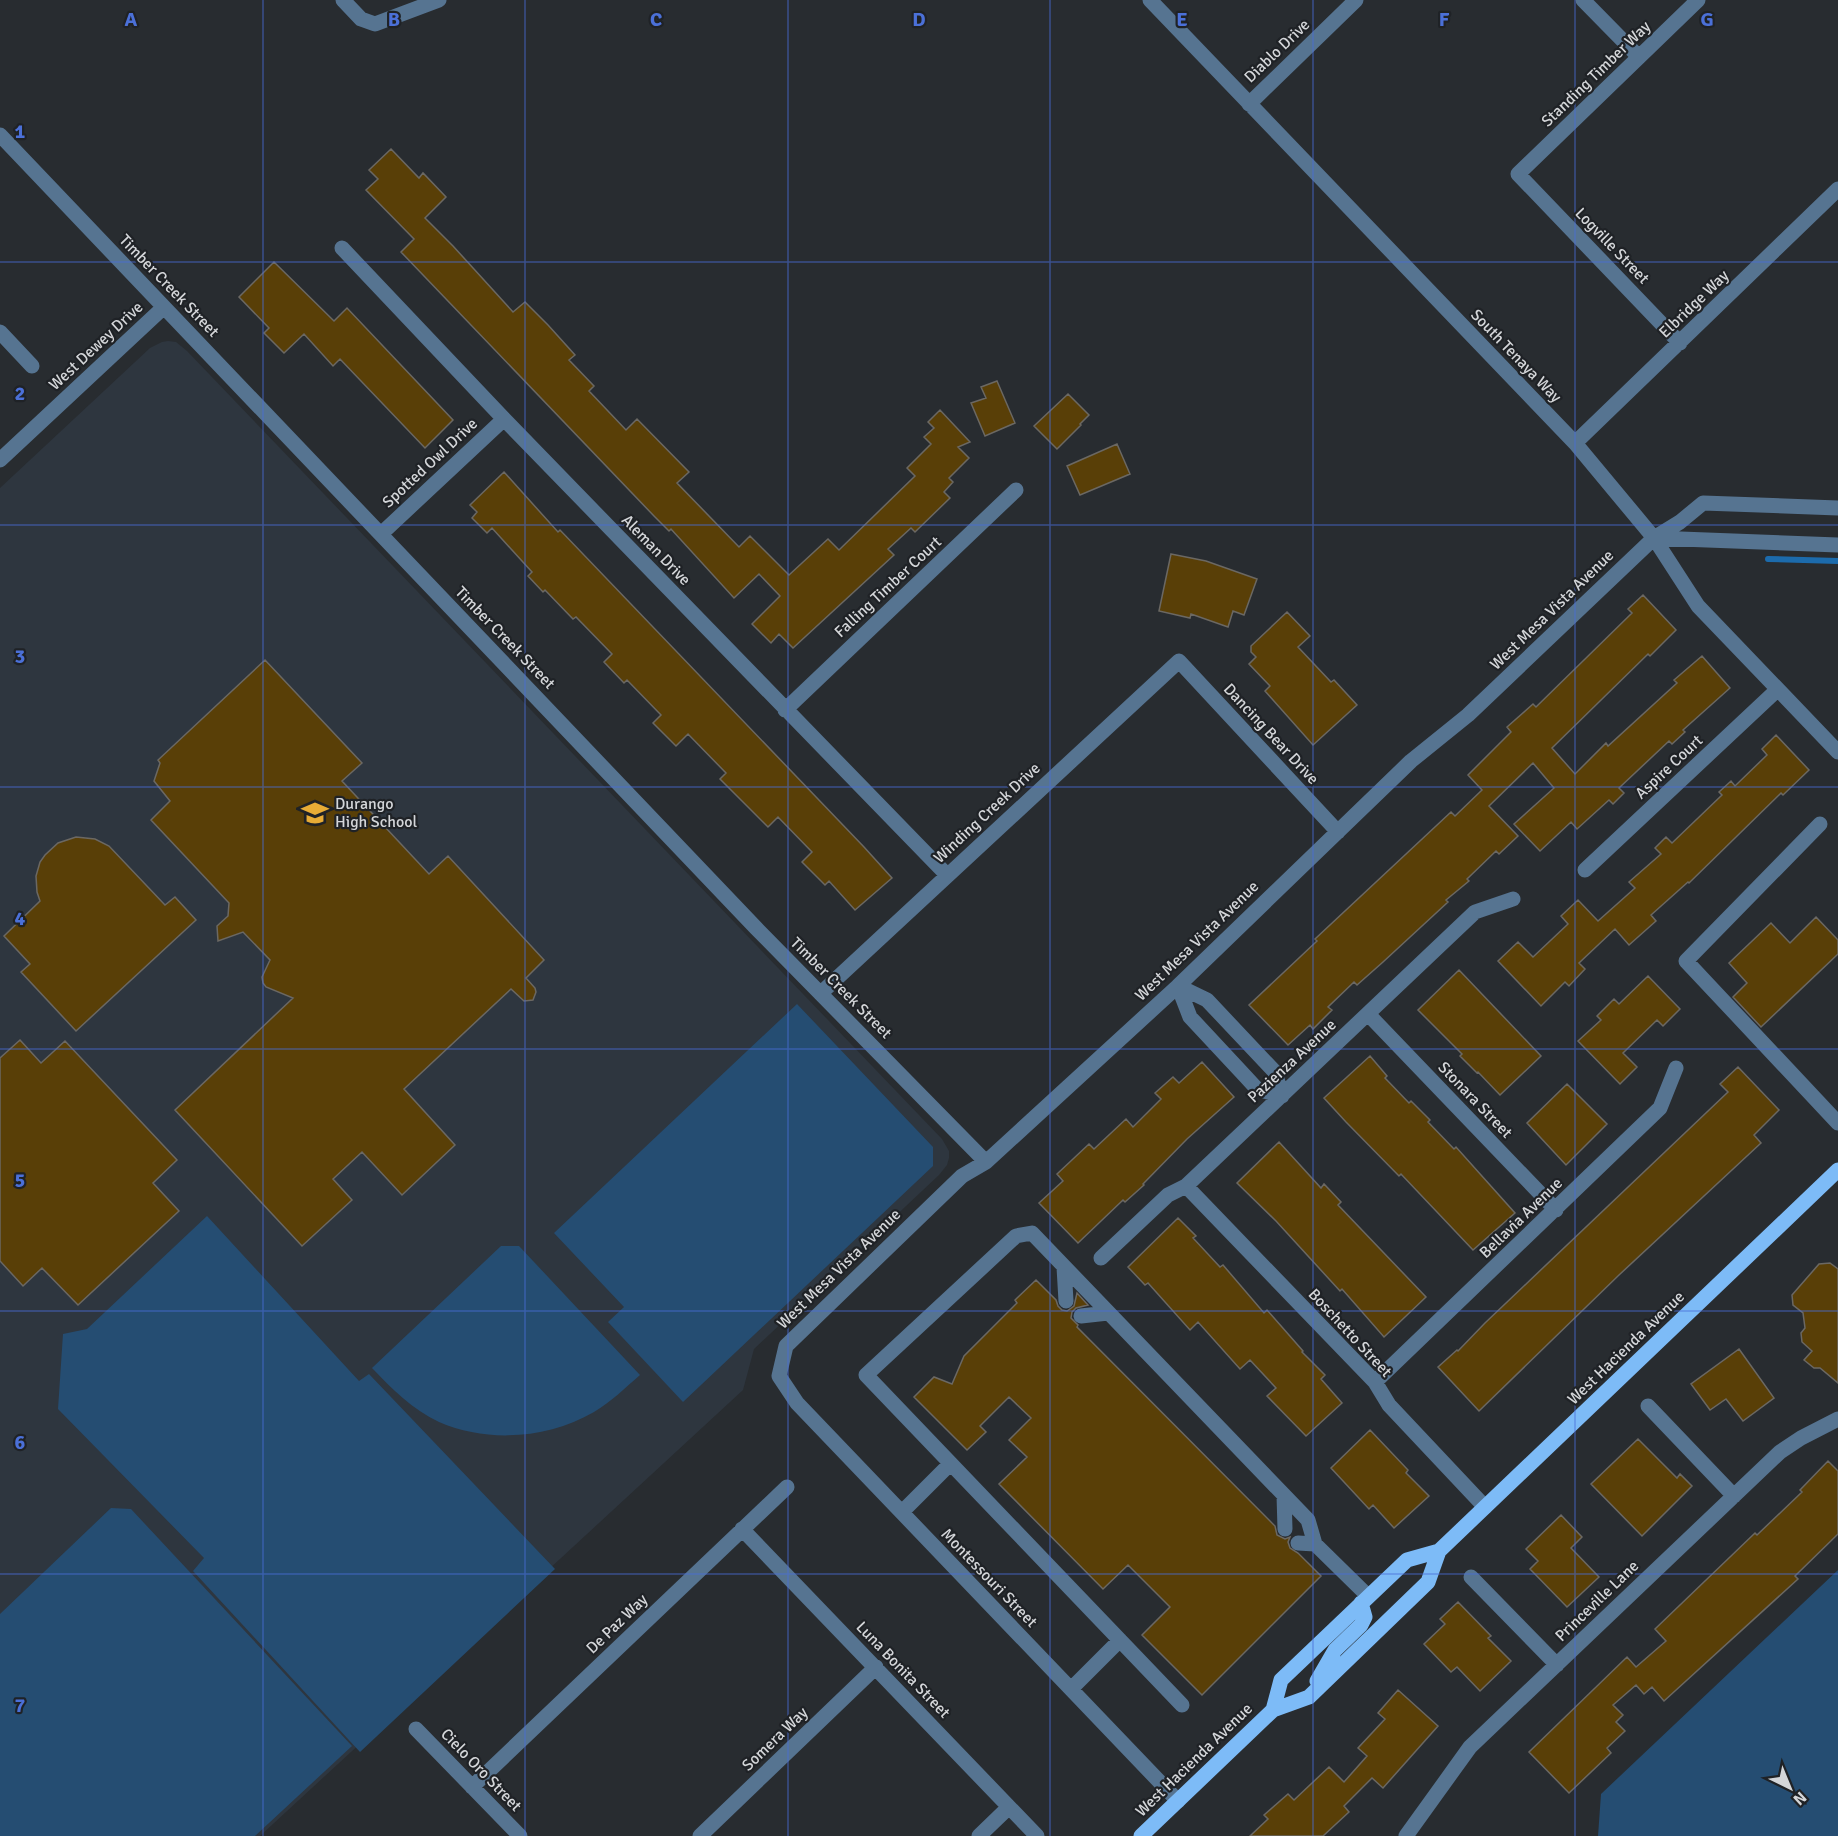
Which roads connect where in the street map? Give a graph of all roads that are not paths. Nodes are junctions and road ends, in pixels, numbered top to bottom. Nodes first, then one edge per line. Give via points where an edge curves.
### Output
1 (343, 0) edge
2 (439, 0) edge
3 (1150, 0) edge
4 (1356, 0) edge
5 (1583, 0) edge
6 (1698, 0) edge
7 (1639, 57) junction
8 (1249, 104) junction
9 (0, 135) edge
10 (1518, 174) joint
11 (1838, 189) edge
12 (342, 248) dead end
13 (164, 308) junction
14 (0, 332) edge
15 (1680, 343) junction
16 (32, 366) dead end
17 (504, 419) junction
18 (1575, 443) junction
19 (0, 460) edge
20 (1016, 490) dead end
21 (1838, 508) edge
22 (381, 534) junction
23 (1654, 538) junction
24 (1838, 545) edge
25 (1179, 661) joint
26 (1776, 690) junction
27 (785, 710) junction
28 (1838, 752) edge
29 (1820, 824) dead end
30 (1338, 832) junction
31 (1585, 870) dead end
32 (947, 875) junction
33 (1513, 899) dead end
34 (1178, 986) junction
35 (821, 993) junction
36 (1368, 1014) junction
37 (1676, 1068) dead end
38 (1281, 1096) junction
39 (1838, 1123) edge
40 (986, 1162) junction
41 (1838, 1170) edge
42 (1186, 1186) junction
43 (1556, 1210) junction
44 (1101, 1258) dead end
45 (1064, 1267) junction
46 (1066, 1300) dead end
47 (1108, 1313) junction
48 (1081, 1316) dead end
49 (778, 1376) joint
50 (1375, 1382) junction
51 (1648, 1406) dead end
52 (1838, 1419) edge
53 (950, 1464) junction
54 (787, 1487) dead end
55 (1284, 1495) junction
56 (1734, 1496) junction
57 (1485, 1507) junction
58 (902, 1512) junction
59 (742, 1529) junction
60 (1285, 1529) dead end
61 (1298, 1543) dead end
62 (1315, 1544) junction
63 (1439, 1551) junction
64 (1471, 1576) dead end
65 (1365, 1600) junction
66 (1120, 1640) junction
67 (1557, 1665) junction
68 (876, 1667) junction
69 (1071, 1689) junction
70 (1308, 1697) junction
71 (1182, 1705) dead end
72 (1273, 1710) junction
73 (416, 1729) dead end
74 (472, 1786) junction
75 (1178, 1801) junction
76 (1008, 1808) junction
77 (520, 1836) edge
78 (700, 1836) edge
79 (979, 1836) edge
80 (1036, 1836) edge
81 (1141, 1836) edge
82 (1406, 1836) edge

1 - 2 street via 361,19 375,24
3 - 8 street, South Tenaya Way
4 - 8 street, Diablo Drive
5 - 7 street
6 - 7 street, Standing Timber Way
7 - 10 street, Standing Timber Way
8 - 18 street, South Tenaya Way
9 - 13 street, Timber Creek Street
10 - 15 street, Logville Street
11 - 15 street, Elbridge Way
12 - 17 street, Aleman Drive
13 - 19 street, West Dewey Drive
13 - 22 street, Timber Creek Street
14 - 16 street
15 - 18 street, Elbridge Way
17 - 22 street, Spotted Owl Drive
17 - 27 street, Aleman Drive
18 - 23 street, South Tenaya Way
20 - 27 street, Falling Timber Court
21 - 23 street, West Mesa Vista Avenue via 1703,503
22 - 35 street, Timber Creek Street
23 - 24 street
23 - 26 street, South Tenaya Way via 1698,606
23 - 30 street, West Mesa Vista Avenue via 1468,716 1411,761
25 - 30 street, Dancing Bear Drive
25 - 32 street, Winding Creek Drive
26 - 28 street, South Tenaya Way
26 - 31 street, Aspire Court
27 - 32 street, Aleman Drive
29 - 39 street via 1686,961
30 - 34 street, West Mesa Vista Avenue
32 - 35 street, Winding Creek Drive
33 - 36 street, Pazienza Avenue via 1475,912
34 - 38 street via 1207,1000 1275,1072
34 - 38 street via 1190,1017 1245,1077 1257,1089
34 - 40 street, West Mesa Vista Avenue
35 - 40 street, Timber Creek Street
36 - 38 street, Pazienza Avenue
36 - 43 street, Stonara Street
37 - 43 street, Bellavia Avenue via 1660,1108
38 - 42 street, Pazienza Avenue
40 - 49 street, West Mesa Vista Avenue via 962,1176 786,1346
41 - 57 main road, West Hacienda Avenue
42 - 44 street, Pazienza Avenue via 1168,1195
42 - 50 street, Boschetto Street
43 - 50 street, Bellavia Avenue
45 - 46 street
45 - 47 street
45 - 53 street via 1032,1233 1016,1236 866,1375
47 - 48 street
47 - 55 street
49 - 58 street, Montessouri Street via 797,1403
50 - 57 street, Boschetto Street via 1389,1405
51 - 56 street
52 - 56 street, Princeville Lane via 1780,1452
53 - 58 street
53 - 66 street
54 - 59 street, De Paz Way
55 - 60 street
55 - 62 street via 1308,1520
56 - 67 street, Princeville Lane
57 - 63 main road, West Hacienda Avenue
58 - 69 street, Montessouri Street
59 - 68 street, Luna Bonita Street
59 - 74 street, De Paz Way
61 - 62 street
62 - 65 street
63 - 65 main road, West Hacienda Avenue via 1407,1560
63 - 70 main road, West Hacienda Avenue via 1428,1582
64 - 67 street
65 - 70 main road via 1361,1625 1335,1650
65 - 72 main road, West Hacienda Avenue via 1281,1680
66 - 69 street
66 - 71 street
67 - 82 street, Princeville Lane via 1470,1748
68 - 76 street, Luna Bonita Street
68 - 78 street, Somera Way
69 - 75 street, Montessouri Street
70 - 72 main road, West Hacienda Avenue
72 - 75 main road, West Hacienda Avenue
73 - 74 street, Cielo Oro Street
74 - 77 street, Cielo Oro Street
75 - 81 main road, West Hacienda Avenue
76 - 79 street
76 - 80 street, Luna Bonita Street

